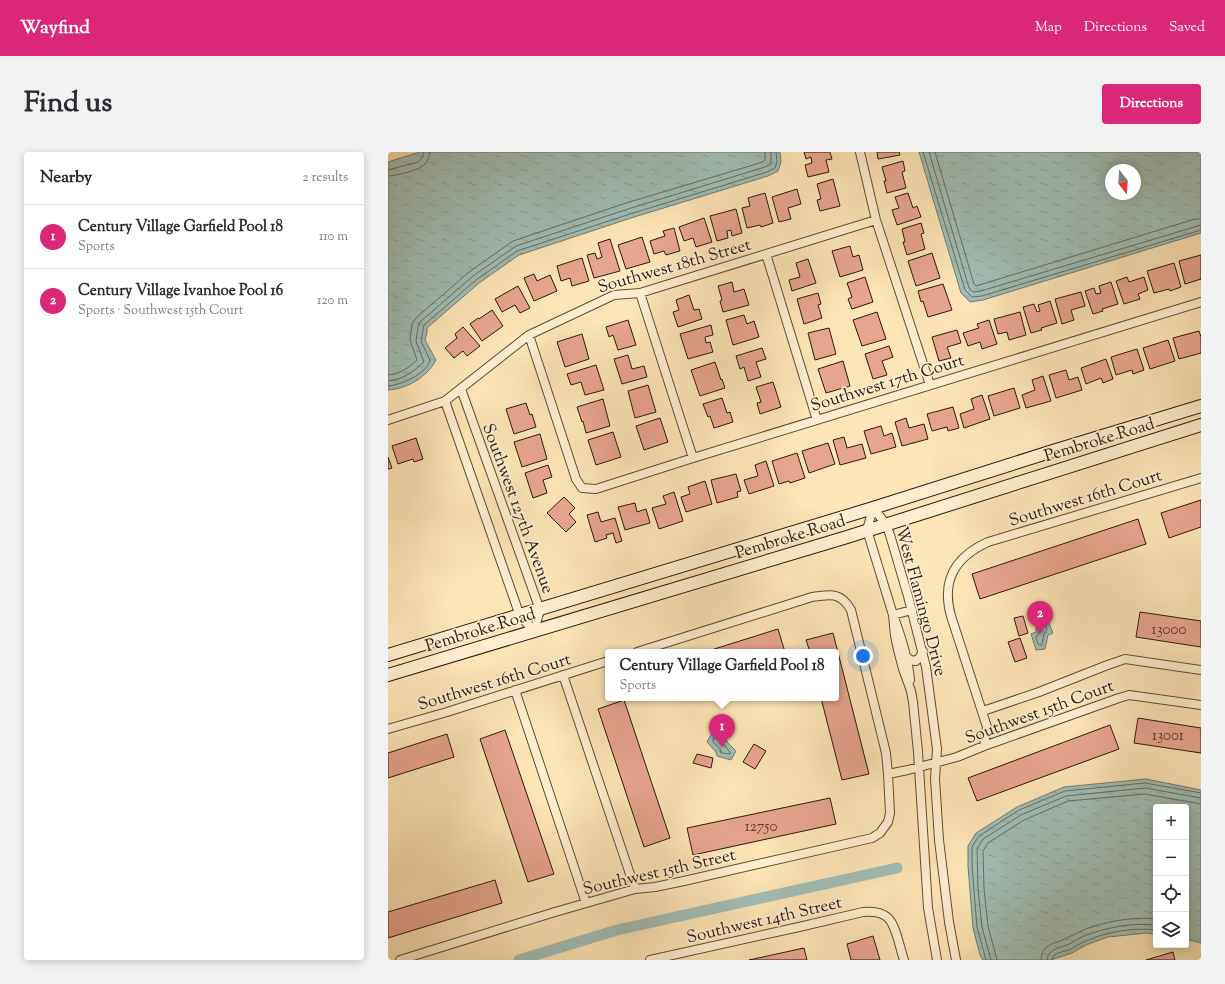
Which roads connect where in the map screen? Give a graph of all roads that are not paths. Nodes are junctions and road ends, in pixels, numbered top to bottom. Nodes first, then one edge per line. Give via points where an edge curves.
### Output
1 (860, 152) edge
2 (876, 220) junction
3 (766, 254) junction
4 (640, 293) junction
5 (1201, 302) edge
6 (529, 335) junction
7 (930, 385) junction
8 (461, 389) junction
9 (446, 402) junction
10 (1201, 406) edge
11 (388, 420) edge
12 (817, 420) junction
13 (1201, 425) edge
14 (693, 458) junction
15 (1201, 478) edge
16 (873, 508) junction
17 (886, 524) junction
18 (866, 530) junction
19 (540, 610) junction
20 (912, 610) junction
21 (893, 615) junction
22 (520, 616) junction
23 (534, 631) junction
24 (647, 649) edge
25 (922, 651) junction
26 (388, 655) edge
27 (906, 656) junction
28 (605, 662) edge
29 (1201, 670) edge
30 (388, 675) edge
31 (563, 675) junction
32 (515, 690) junction
33 (911, 691) junction
34 (1201, 705) edge
35 (983, 711) junction
36 (388, 729) edge
37 (984, 746) junction
38 (936, 762) junction
39 (919, 767) junction
40 (888, 774) junction
41 (635, 889) junction
42 (586, 903) junction
43 (400, 960) edge
44 (650, 960) edge
45 (904, 960) edge
46 (937, 960) edge
47 (956, 960) edge

1 - 2 street
2 - 3 street, Southwest 18th Street
2 - 7 street
3 - 4 street, Southwest 18th Street
3 - 12 street
4 - 6 street, Southwest 18th Street via 614,295
4 - 14 street
5 - 7 street, Southwest 17th Court
6 - 8 street, Southwest 18th Street
6 - 14 street, Southwest 17th Court via 576,479 582,488 596,489
7 - 12 street, Southwest 17th Court
8 - 9 street, Southwest 18th Street
8 - 19 street, Southwest 127th Avenue
9 - 11 street, Southwest 18th Street
9 - 22 street, Southwest 127th Avenue
10 - 16 main road, Pembroke Road
12 - 14 street, Southwest 17th Court
13 - 17 main road, Pembroke Road
15 - 35 street, Southwest 16th Court via 988,542 970,551 951,576 947,593 951,616
16 - 17 street, West Flamingo Drive
16 - 18 street, West Flamingo Drive
16 - 19 main road, Pembroke Road
17 - 18 main road, Pembroke Road
17 - 20 street, West Flamingo Drive
18 - 21 street, West Flamingo Drive
18 - 23 main road, Pembroke Road
19 - 22 main road, Pembroke Road
19 - 23 street, Southwest 127th Avenue
20 - 21 street
20 - 25 street, West Flamingo Drive
21 - 27 street, West Flamingo Drive
21 - 33 street, West Flamingo Drive via 898,650
22 - 23 street, Southwest 127th Avenue
22 - 26 main road, Pembroke Road
23 - 30 main road, Pembroke Road
24 - 40 street via 812,597 830,594 838,597 851,610 886,753
25 - 27 street via 916,660 910,660
25 - 38 street, West Flamingo Drive via 933,717
27 - 33 street, West Flamingo Drive
28 - 31 street, Southwest 16th Court
29 - 35 street, Southwest 15th Court via 1125,659
31 - 32 street, Southwest 16th Court
31 - 41 street
32 - 36 street, Southwest 16th Court
32 - 42 street
33 - 39 street, West Flamingo Drive
34 - 37 street, Southwest 15th Court via 1130,695
35 - 37 street, Southwest 16th Court via 987,727
37 - 38 street, Southwest 15th Court
38 - 39 street, Southwest 15th Court
38 - 47 street, West Flamingo Drive via 939,840
39 - 40 street, Southwest 15th Court
39 - 46 street, West Flamingo Drive via 928,908
40 - 41 street, Southwest 15th Street via 888,822 880,833 872,838 684,881
41 - 42 street, Southwest 15th Street
42 - 43 street, Southwest 15th Street
44 - 45 street, Southwest 14th Street via 872,911 884,915 892,923

